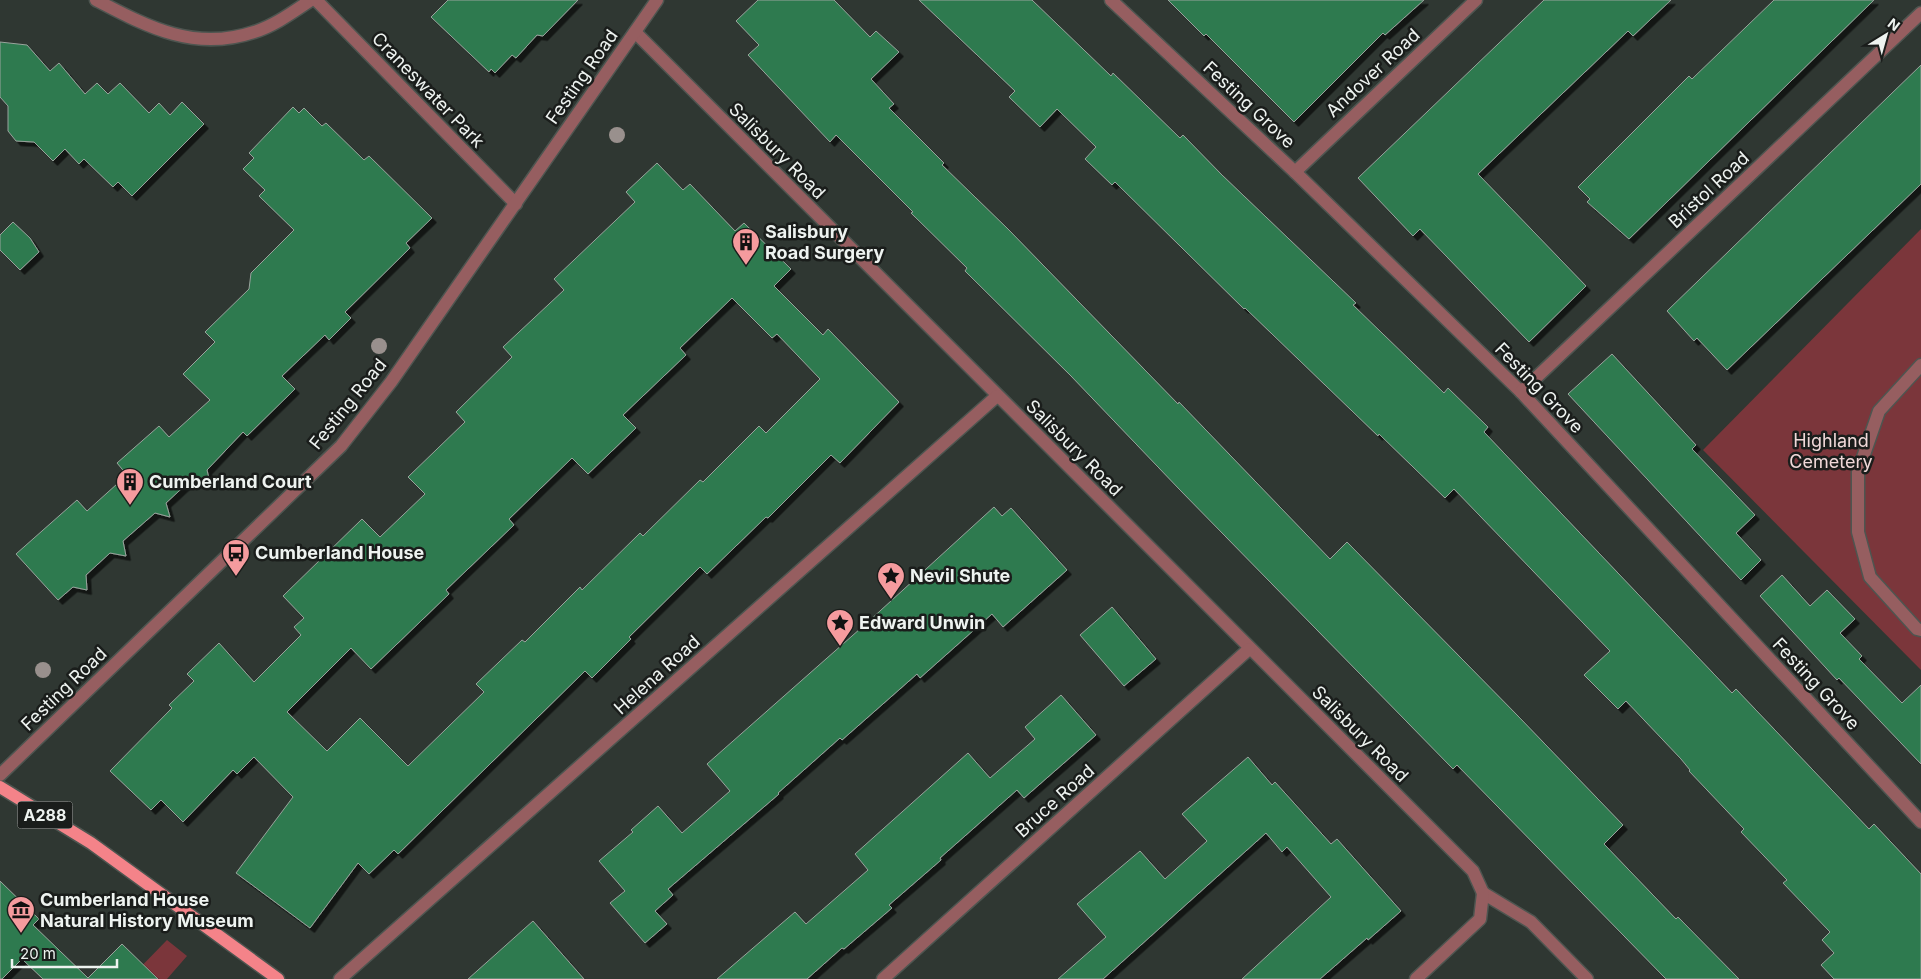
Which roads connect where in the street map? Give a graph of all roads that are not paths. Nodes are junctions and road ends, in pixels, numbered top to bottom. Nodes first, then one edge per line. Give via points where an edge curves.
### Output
1 (96, 0) edge
2 (311, 0) edge
3 (316, 0) edge
4 (657, 0) edge
5 (1111, 0) edge
6 (1476, 0) edge
7 (1921, 13) edge
8 (634, 32) junction
9 (1294, 172) junction
10 (516, 204) junction
11 (1921, 365) edge
12 (1520, 392) junction
13 (997, 396) junction
14 (1921, 630) edge
15 (1249, 649) junction
16 (0, 775) edge
17 (0, 786) edge
18 (1921, 822) edge
19 (1483, 893) junction
20 (278, 979) edge
21 (340, 979) edge
22 (883, 979) edge
23 (1416, 979) edge
24 (1587, 979) edge

1 - 2 street via 141,24 180,37 219,40 254,32
3 - 10 street, Craneswater Park
4 - 8 street, Festing Road
5 - 9 street, Festing Grove
6 - 9 street, Andover Road
7 - 12 street, Bristol Road
8 - 10 street, Festing Road
8 - 13 street, Salisbury Road
9 - 12 street, Festing Grove
10 - 16 street, Festing Road via 391,382 340,446
11 - 14 street via 1879,411 1858,472 1858,532 1870,577
12 - 18 street, Festing Grove
13 - 15 street, Salisbury Road
13 - 21 street, Helena Road
15 - 19 street, Salisbury Road via 1473,871
15 - 22 street, Bruce Road
17 - 20 main road, A288 via 91,843
19 - 23 street via 1480,919
19 - 24 street via 1531,922

